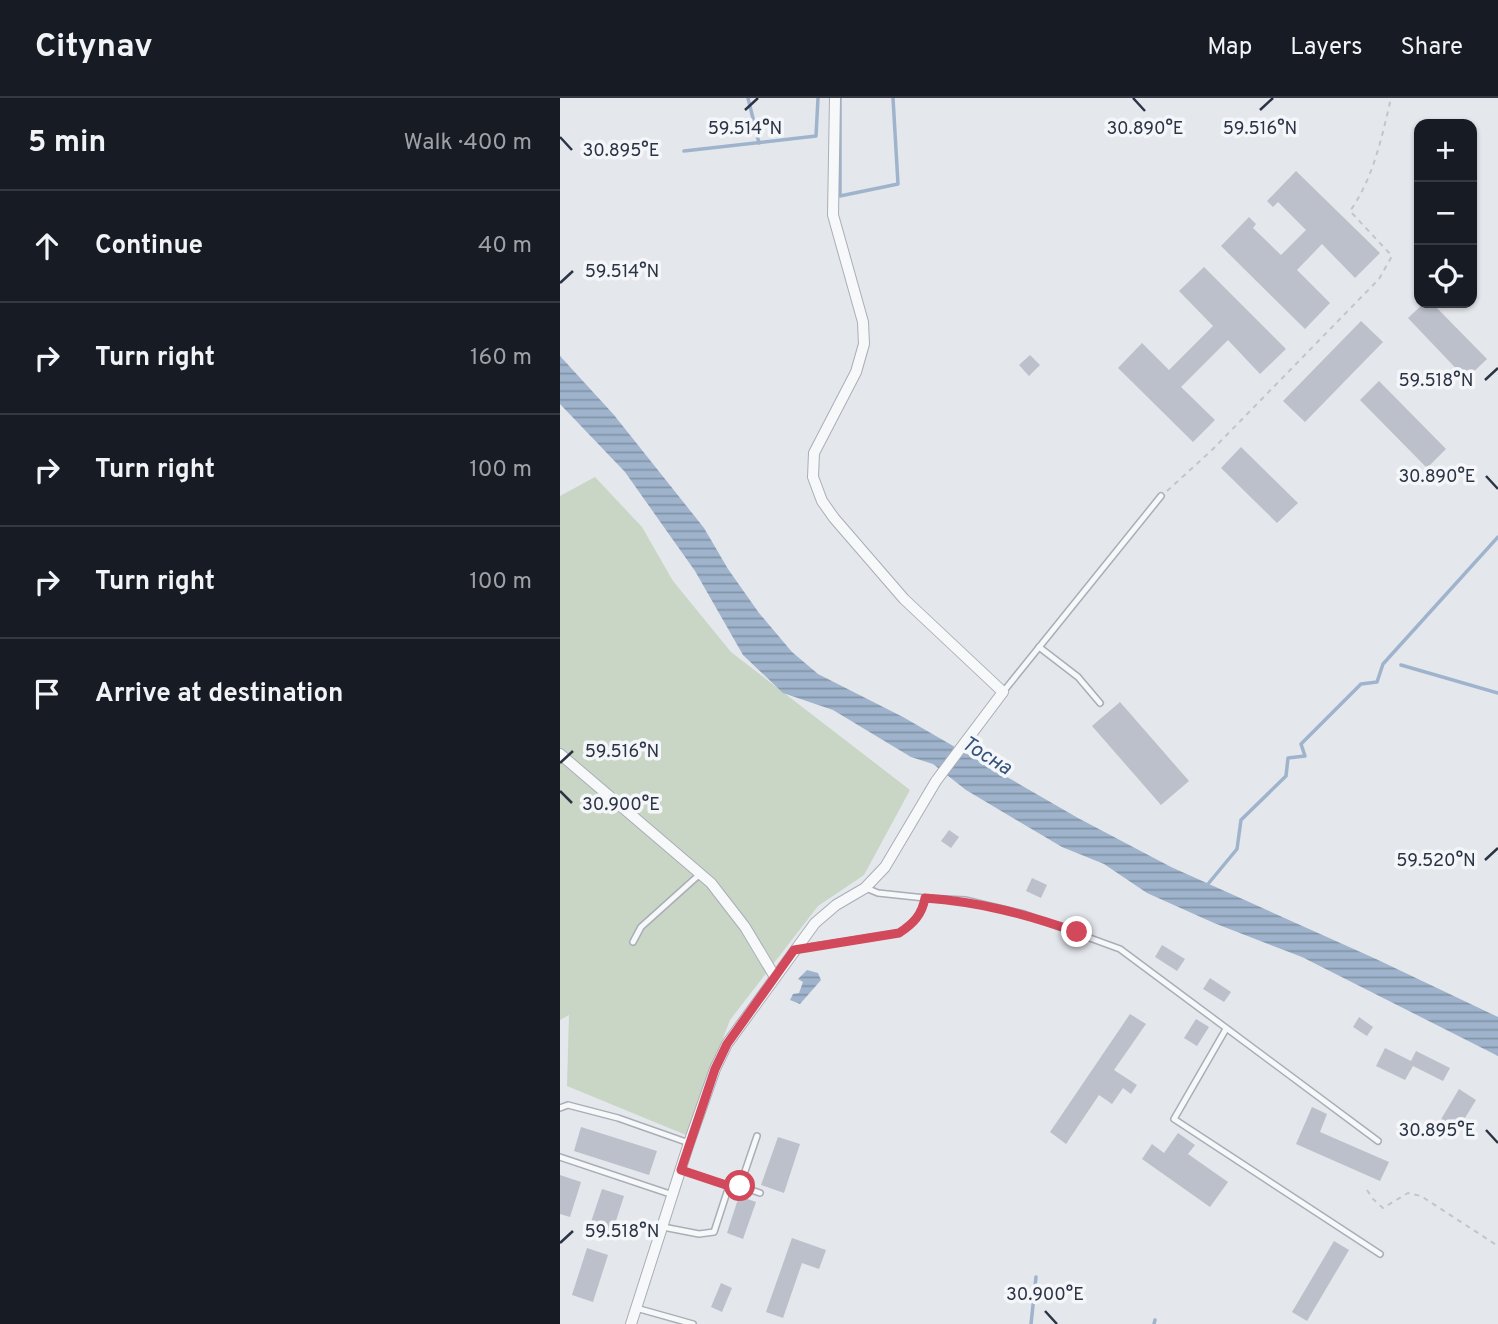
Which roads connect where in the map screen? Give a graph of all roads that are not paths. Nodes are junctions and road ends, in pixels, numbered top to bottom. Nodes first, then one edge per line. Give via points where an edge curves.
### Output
1 (835, 98) edge
2 (1161, 496) road end
3 (1038, 648) junction
4 (1003, 692) junction
5 (1100, 703) dead end
6 (560, 754) edge
7 (700, 874) junction
8 (865, 888) junction
9 (925, 898) junction
10 (633, 942) dead end
11 (794, 950) junction
12 (775, 977) junction
13 (1226, 1028) junction
14 (560, 1108) edge
15 (757, 1136) dead end
16 (1378, 1141) dead end
17 (689, 1143) junction
18 (560, 1157) edge
19 (681, 1170) junction
20 (729, 1186) junction
21 (740, 1186) junction
22 (760, 1193) dead end
23 (673, 1195) junction
24 (663, 1227) junction
25 (1380, 1254) dead end
26 (636, 1308) junction
27 (631, 1324) edge
28 (693, 1324) edge

1 - 4 street via 833,215 863,323 864,344 856,372 814,453 813,477 834,518 904,599
2 - 3 lane
3 - 4 lane
3 - 5 lane via 1078,677
4 - 8 street via 936,781 885,867
6 - 7 street
7 - 10 lane via 641,927
7 - 12 street via 737,915
8 - 9 lane
8 - 11 street via 824,914
9 - 11 lane via 913,924 899,933
9 - 13 lane via 1024,914 1120,949
11 - 12 street
12 - 17 street via 727,1044
13 - 16 lane
13 - 25 lane via 1174,1119
14 - 17 lane via 568,1105 605,1115
15 - 21 lane
17 - 19 street
18 - 23 lane
19 - 20 lane
19 - 23 street
20 - 21 lane
20 - 24 lane via 714,1232
21 - 22 lane
23 - 24 street
24 - 26 street
26 - 27 street
26 - 28 lane

